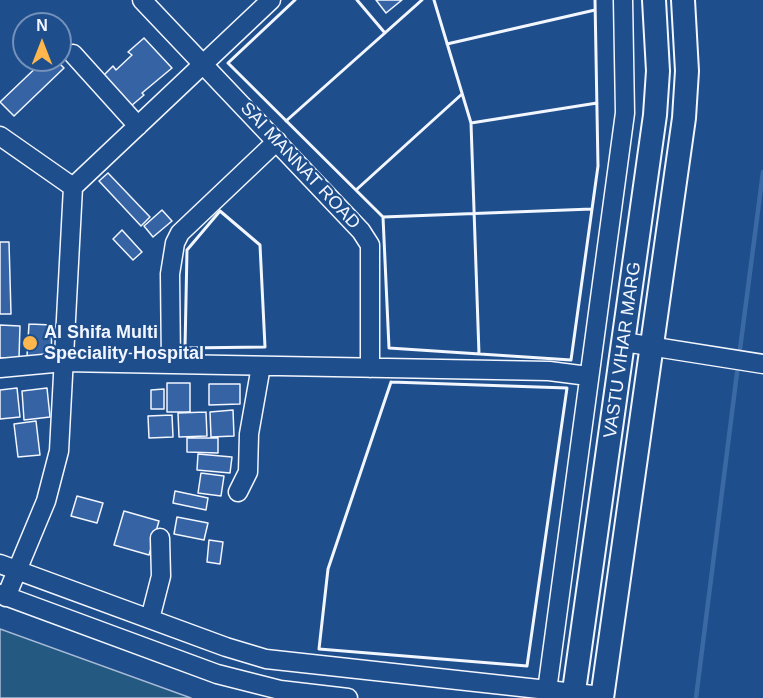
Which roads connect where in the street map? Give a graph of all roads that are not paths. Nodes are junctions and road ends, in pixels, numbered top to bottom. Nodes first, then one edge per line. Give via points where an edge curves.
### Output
1 (142, 0) edge
2 (271, 0) edge
3 (623, 0) edge
4 (654, 0) edge
5 (682, 0) edge
6 (73, 54) dead end
7 (205, 64) junction
8 (138, 126) junction
9 (0, 136) edge
10 (277, 141) junction
11 (73, 187) junction
12 (624, 342) junction
13 (652, 346) junction
14 (64, 362) junction
15 (171, 364) junction
16 (763, 364) edge
17 (261, 366) junction
18 (370, 368) junction
19 (0, 369) edge
20 (588, 376) junction
21 (238, 492) dead end
22 (160, 538) dead end
23 (0, 564) edge
24 (19, 572) junction
25 (3, 596) edge
26 (150, 619) junction
27 (546, 694) edge
28 (573, 696) edge
29 (602, 697) edge
30 (348, 698) edge

1 - 7 street, SAI MANNAT ROAD
2 - 7 street
3 - 20 street via 625,112
4 - 12 main road, VASTU VIHAR MARG via 658,71 655,116
5 - 13 main road via 687,71 684,118
6 - 8 street
7 - 8 street
7 - 10 street, SAI MANNAT ROAD
8 - 11 street
9 - 11 street
10 - 15 street via 180,233 175,243 170,274
10 - 18 street, SAI MANNAT ROAD via 370,244
11 - 14 street
12 - 13 street
12 - 28 main road, VASTU VIHAR MARG
13 - 16 street
13 - 29 main road
14 - 15 street
14 - 19 street
14 - 24 street via 54,477
15 - 17 street
17 - 18 street
17 - 21 street via 249,434 248,472
18 - 20 street via 549,371
20 - 27 street
22 - 26 street via 161,576
23 - 24 street
24 - 25 street
24 - 26 street
25 - 30 street via 217,674 270,688
26 - 27 street via 226,647 284,662
27 - 28 street
28 - 29 street

